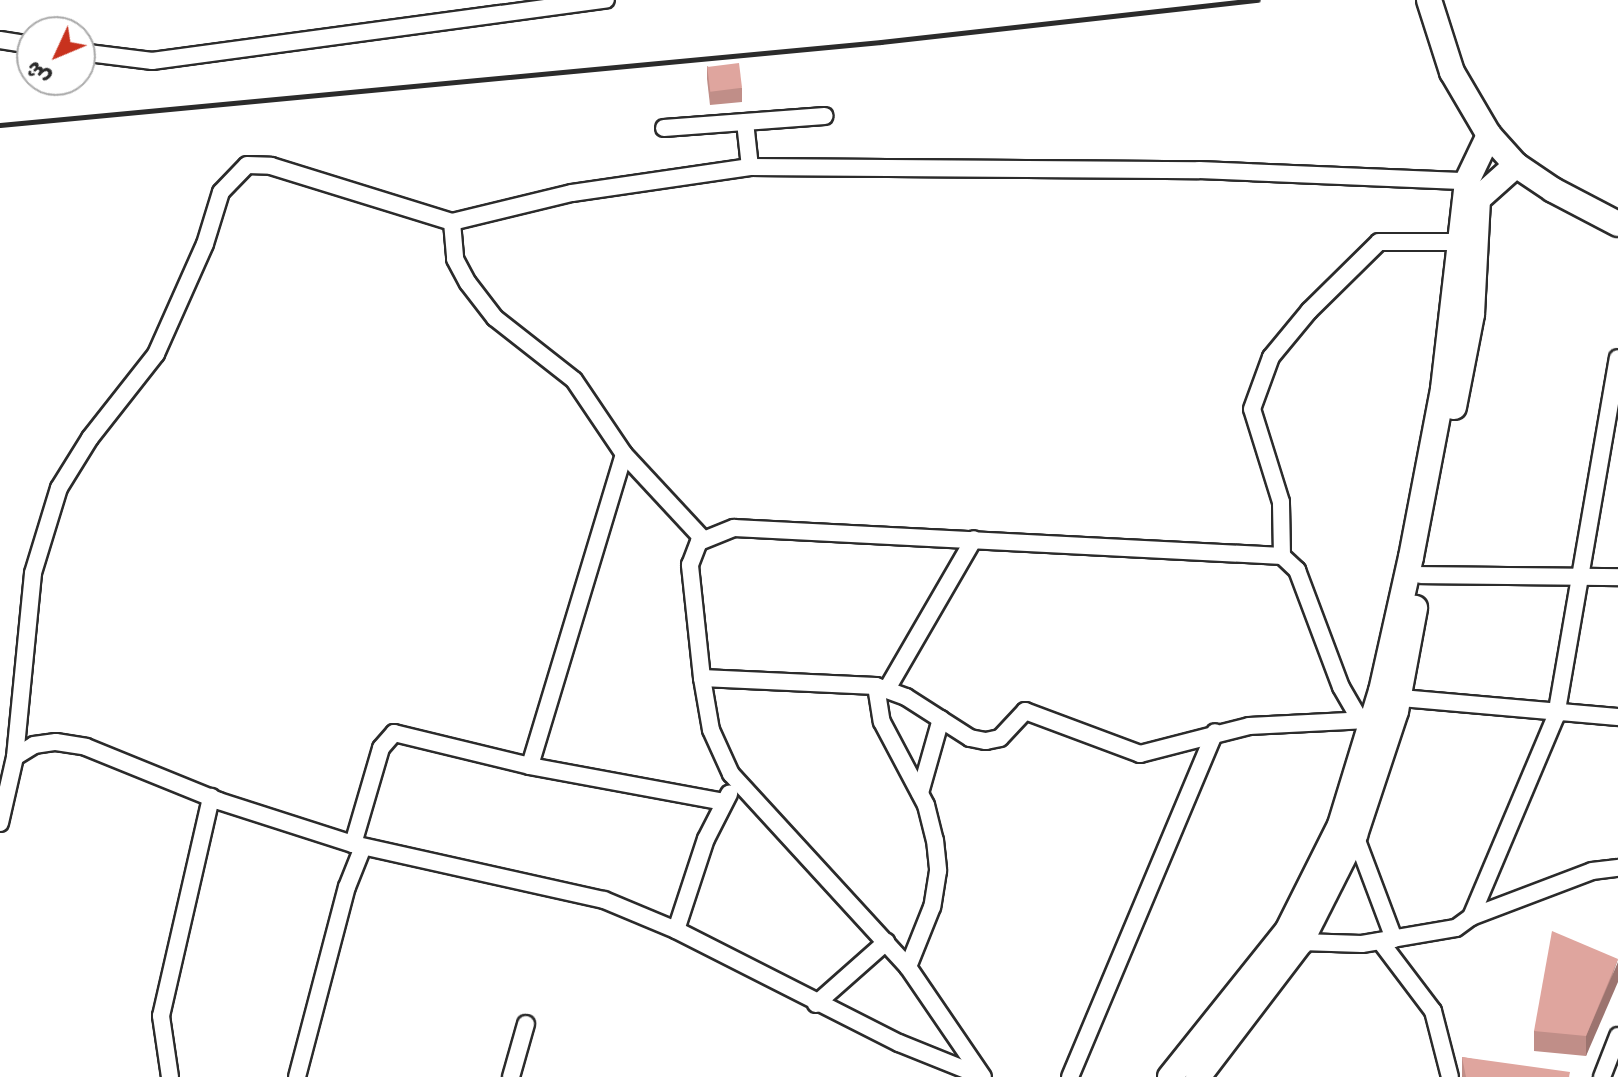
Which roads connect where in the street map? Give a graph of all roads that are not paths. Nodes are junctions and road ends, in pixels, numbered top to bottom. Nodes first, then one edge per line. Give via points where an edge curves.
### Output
1 (606, 0) edge
2 (1429, 0) edge
3 (96, 54) edge
4 (825, 116) dead end
5 (745, 122) junction
6 (664, 128) dead end
7 (1489, 135) junction
8 (1516, 165) junction
9 (750, 167) junction
10 (1467, 181) junction
11 (452, 222) junction
12 (1618, 224) edge
13 (1460, 242) junction
14 (1618, 358) edge
15 (1612, 430) edge
16 (624, 454) junction
17 (703, 539) junction
18 (974, 539) junction
19 (1282, 556) junction
20 (1421, 575) junction
21 (1578, 576) junction
22 (1618, 577) edge
23 (702, 678) junction
24 (882, 687) junction
25 (1389, 697) junction
26 (1556, 716) junction
27 (1618, 717) edge
28 (941, 719) junction
29 (1375, 721) junction
30 (1215, 732) junction
31 (15, 757) junction
32 (530, 766) junction
33 (737, 782) junction
34 (920, 793) junction
35 (211, 797) junction
36 (724, 802) junction
37 (0, 823) edge
38 (1355, 835) junction
39 (358, 846) junction
40 (1618, 868) edge
41 (1471, 917) junction
42 (676, 930) junction
43 (1387, 940) junction
44 (886, 942) junction
45 (1301, 942) junction
46 (908, 967) junction
47 (816, 1004) junction
48 (526, 1024) dead end
49 (1618, 1036) edge
50 (170, 1077) edge
51 (297, 1077) edge
52 (511, 1077) edge
53 (983, 1077) edge
54 (1070, 1077) edge
55 (1170, 1077) edge
56 (1198, 1077) edge
57 (1450, 1077) edge
58 (1602, 1077) edge

1 - 3 street via 152,61
2 - 7 street via 1452,72
4 - 5 street
5 - 6 street
5 - 9 street
7 - 8 street
7 - 10 street
8 - 12 street
8 - 20 street via 1477,203 1472,314
9 - 10 street via 1199,170
9 - 11 street via 572,193
10 - 13 street
11 - 16 street via 455,259 468,283 495,318 574,380
11 - 31 street via 259,163 227,180 156,354 90,438 59,488 44,528 26,619
13 - 19 street via 1379,242 1271,357 1252,409 1281,502
13 - 25 street via 1440,402
14 - 15 street
15 - 21 street
16 - 17 street
16 - 32 street
17 - 18 street via 734,528
17 - 23 street via 690,560
18 - 19 street
18 - 24 street
19 - 29 street via 1297,570 1337,678
20 - 21 street
20 - 25 street
21 - 22 street
21 - 26 street
23 - 24 street
23 - 33 street via 711,730
24 - 28 street
24 - 34 street via 882,722
25 - 26 street via 1467,701
25 - 29 street
26 - 27 street
26 - 41 street
28 - 30 street via 970,738 992,741 1025,711 1140,754
28 - 34 street
29 - 30 street via 1286,722
29 - 38 street
29 - 55 street via 1340,825 1287,931
30 - 54 street
31 - 35 street via 34,745 86,747
31 - 37 street
32 - 36 street
32 - 39 street via 404,734 389,735
33 - 36 street
33 - 44 street
34 - 46 street via 935,840 938,871 932,907
35 - 39 street
35 - 50 street via 161,1016
36 - 42 street
38 - 43 street
38 - 45 street
39 - 42 street via 604,900
39 - 51 street
40 - 41 street via 1592,871
41 - 43 street via 1456,928
42 - 47 street
43 - 45 street
43 - 57 street via 1433,1011
44 - 46 street
44 - 47 street
45 - 56 street
46 - 53 street
47 - 53 street
48 - 52 street
49 - 58 street

